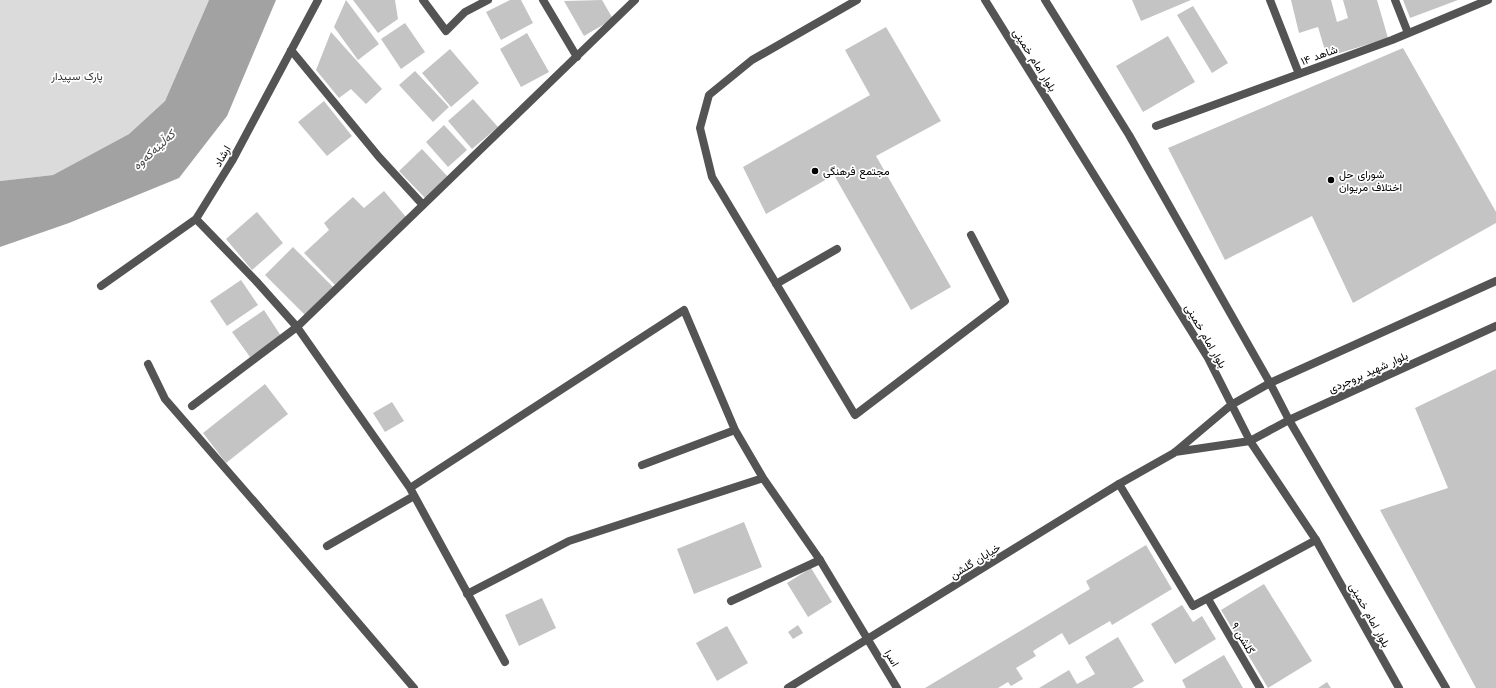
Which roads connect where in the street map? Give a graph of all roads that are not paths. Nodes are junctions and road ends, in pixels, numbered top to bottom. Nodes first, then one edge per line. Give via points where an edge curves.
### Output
1 (318, 0) edge
2 (423, 0) edge
3 (488, 0) edge
4 (544, 0) edge
5 (635, 0) edge
6 (857, 0) edge
7 (985, 0) edge
8 (1045, 0) edge
9 (1270, 0) edge
10 (1396, 0) edge
11 (1488, 0) edge
12 (1473, 3) edge
13 (1408, 34) junction
14 (291, 50) junction
15 (577, 57) junction
16 (1299, 74) junction
17 (1156, 126) dead end
18 (423, 205) junction
19 (196, 219) junction
20 (971, 234) dead end
21 (837, 249) dead end
22 (1496, 281) edge
23 (776, 284) junction
24 (101, 286) dead end
25 (1496, 326) edge
26 (297, 327) junction
27 (148, 364) dead end
28 (1270, 382) junction
29 (1231, 405) junction
30 (192, 406) dead end
31 (1289, 420) junction
32 (735, 430) junction
33 (1250, 441) junction
34 (1174, 452) junction
35 (642, 465) dead end
36 (763, 478) junction
37 (1119, 484) junction
38 (410, 488) junction
39 (414, 496) junction
40 (1316, 540) junction
41 (328, 546) dead end
42 (820, 560) junction
43 (467, 594) junction
44 (1208, 599) junction
45 (731, 600) dead end
46 (868, 640) junction
47 (505, 662) dead end
48 (414, 688) edge
49 (788, 688) edge
50 (897, 688) edge
51 (1260, 688) edge
52 (1398, 688) edge
53 (1446, 688) edge

1 - 14 street, ارشاد
2 - 3 street via 446,31 465,12
4 - 15 street
5 - 15 street
6 - 23 street via 752,60 709,95 700,128 712,177
7 - 29 street, بلوار امام خمینی via 1208,358
8 - 28 street via 1129,135
9 - 16 street
10 - 13 street
11 - 12 street, شاهد ۱۴
12 - 13 street, شاهد ۱۴
13 - 16 street, شاهد ۱۴
14 - 18 street via 379,157
14 - 19 street, ارشاد via 232,161
15 - 18 street
16 - 17 street, شاهد ۱۴
18 - 26 street
19 - 24 street, ارشاد
19 - 26 street
20 - 23 street via 1005,301 855,415
21 - 23 street
22 - 28 street
25 - 31 street, بلوار شهید بروجردی
26 - 30 street
26 - 38 street
27 - 48 street via 165,399
28 - 29 street, خیابان گلشن
28 - 31 street
29 - 33 street, بلوار امام خمینی
29 - 34 street, خیابان گلشن
31 - 33 street, بلوار شهید بروجردی
31 - 53 street
32 - 35 street
32 - 36 street, اسرا
32 - 38 street, اسرا via 684,310
33 - 34 street, خیابان گلشن
33 - 40 street, بلوار امام خمینی
34 - 37 street, خیابان گلشن
36 - 42 street, اسرا
36 - 43 street via 569,541
37 - 44 street via 1193,606
37 - 46 street, خیابان گلشن
38 - 39 street
39 - 41 street
39 - 43 street
40 - 44 street
40 - 52 street, بلوار امام خمینی
42 - 45 street
42 - 46 street, اسرا
43 - 47 street
44 - 51 street, گلشن ۹
46 - 49 street, خیابان گلشن
46 - 50 street, اسرا

